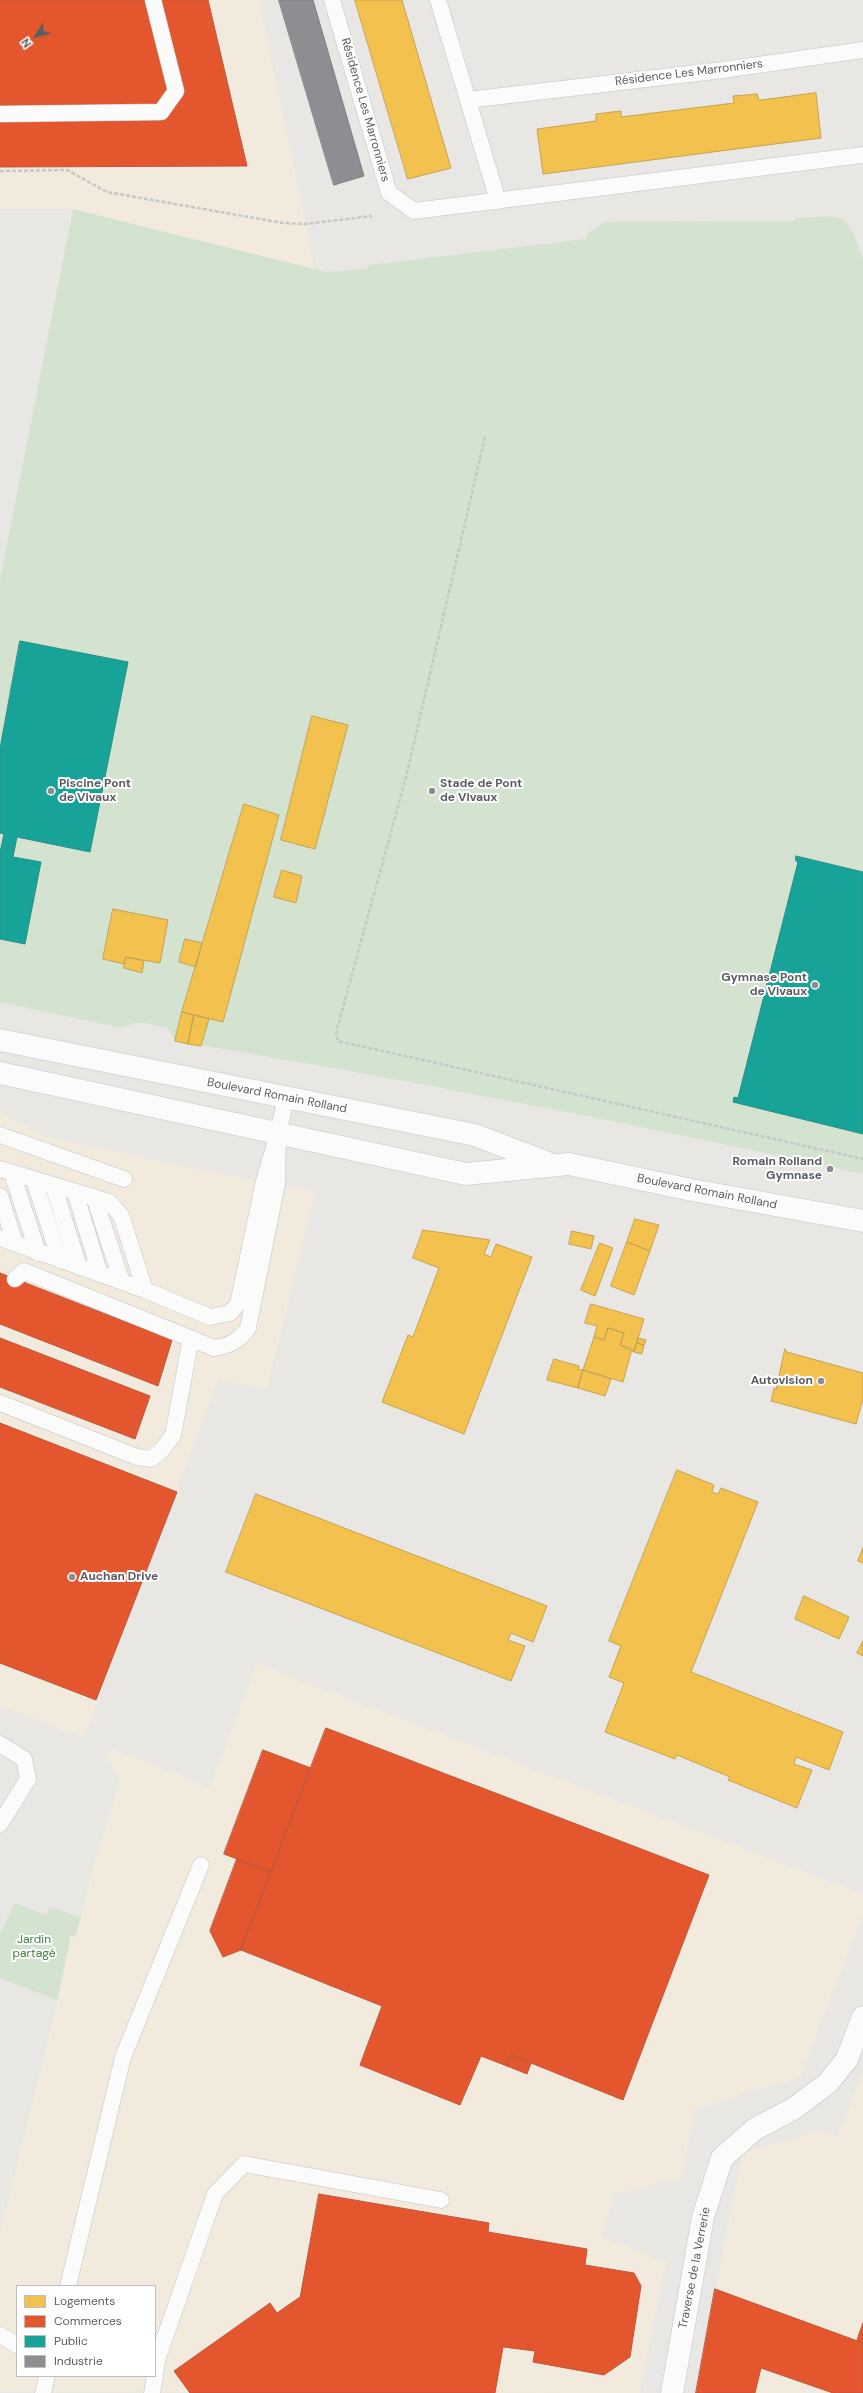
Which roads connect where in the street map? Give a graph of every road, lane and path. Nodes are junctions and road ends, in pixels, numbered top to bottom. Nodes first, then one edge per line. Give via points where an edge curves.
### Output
1 (153, 0) edge
2 (332, 0) edge
3 (438, 0) edge
4 (863, 50) edge
5 (468, 100) junction
6 (0, 114) edge
7 (863, 155) edge
8 (0, 171) edge
9 (498, 201) junction
10 (414, 211) junction
11 (485, 437) dead end
12 (0, 1040) edge
13 (0, 1073) edge
14 (286, 1098) junction
15 (278, 1134) junction
16 (0, 1135) edge
17 (863, 1159) edge
18 (551, 1164) junction
19 (6, 1171) edge
20 (124, 1179) dead end
21 (34, 1180) junction
22 (53, 1185) junction
23 (75, 1192) junction
24 (0, 1196) edge
25 (94, 1197) junction
26 (863, 1221) edge
27 (7, 1240) edge
28 (38, 1253) junction
29 (60, 1260) junction
30 (79, 1267) junction
31 (100, 1274) junction
32 (15, 1279) dead end
33 (122, 1282) junction
34 (145, 1290) junction
35 (191, 1338) junction
36 (0, 1403) edge
37 (0, 1744) edge
38 (0, 1824) edge
39 (201, 1865) dead end
40 (863, 2017) edge
41 (441, 2200) dead end
42 (68, 2285) edge
43 (0, 2335) edge
44 (16, 2344) edge
45 (156, 2369) edge
46 (47, 2377) edge
47 (155, 2377) edge
48 (43, 2393) edge
49 (152, 2393) edge
50 (672, 2393) edge

1 - 6 lane via 176,91 162,112
2 - 10 lane, Résidence Les Marronniers via 389,193
3 - 5 lane
4 - 5 lane, Résidence Les Marronniers via 723,70
5 - 9 lane
7 - 9 lane
8 - 10 path via 67,170 108,192 283,223 305,224
9 - 10 lane
11 - 17 path via 406,777 336,1032 338,1041
12 - 14 main road, Boulevard Romain Rolland
13 - 15 main road, Boulevard Romain Rolland
14 - 15 lane
14 - 18 main road, Boulevard Romain Rolland via 475,1135
15 - 18 main road, Boulevard Romain Rolland via 466,1174
15 - 34 lane via 264,1181 238,1304 230,1313 210,1317
15 - 35 lane via 277,1184 248,1328 242,1337 227,1346 214,1348
16 - 20 lane
18 - 26 main road, Boulevard Romain Rolland via 569,1164 692,1190
19 - 21 lane
19 - 28 lane
21 - 22 lane
21 - 29 lane
22 - 23 lane
22 - 30 lane
23 - 25 lane
23 - 31 lane
24 - 27 lane
25 - 33 lane
25 - 34 lane via 109,1202 121,1215
27 - 28 lane
28 - 29 lane
29 - 30 lane
30 - 31 lane
31 - 33 lane
32 - 35 lane via 24,1271
33 - 34 lane
35 - 36 lane via 173,1435 162,1450 151,1459 137,1457
37 - 38 lane via 24,1759 28,1779
39 - 42 lane via 123,2057
40 - 50 main road, Traverse de la Verrerie via 847,2059 828,2084 793,2109 755,2129 722,2158 703,2217
41 - 45 lane via 244,2164 215,2194
43 - 44 lane
46 - 48 lane
47 - 49 lane

